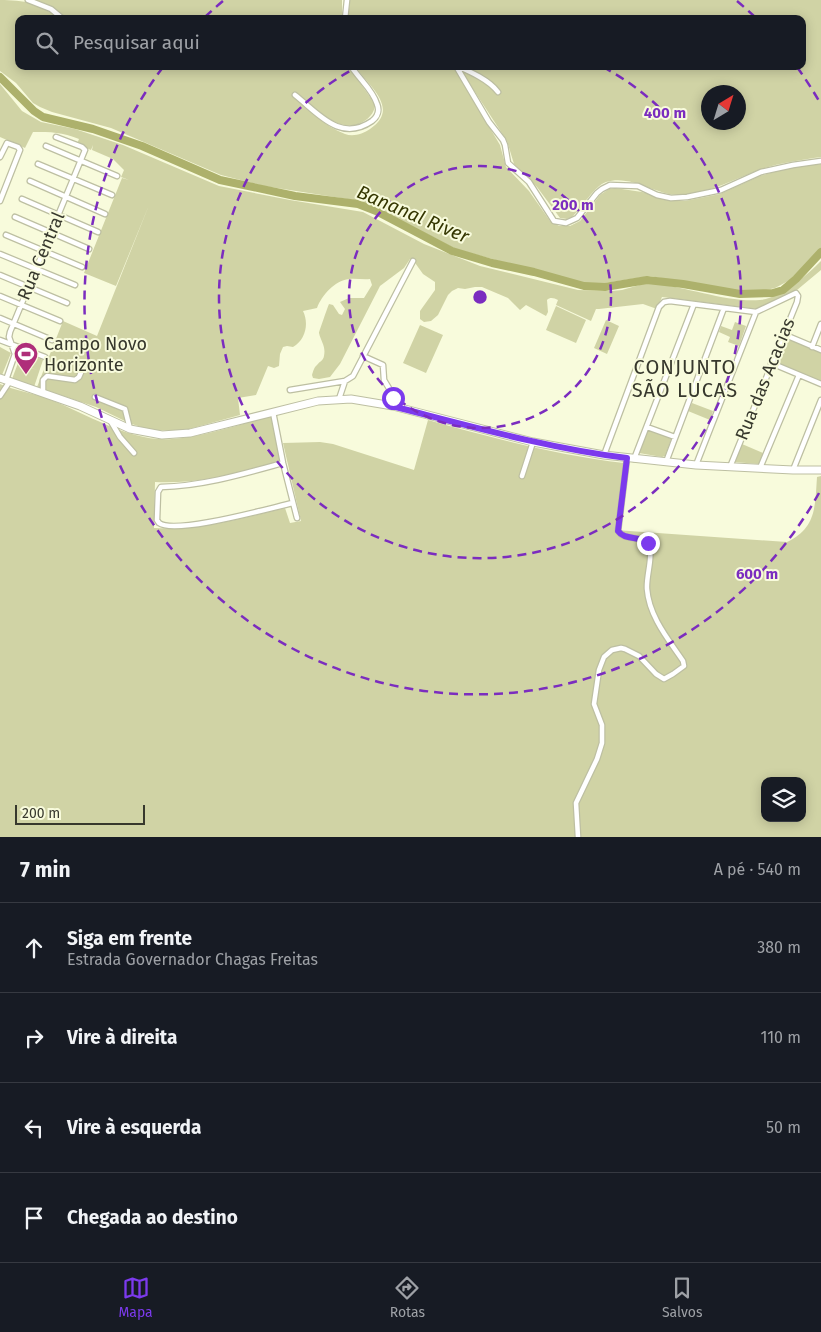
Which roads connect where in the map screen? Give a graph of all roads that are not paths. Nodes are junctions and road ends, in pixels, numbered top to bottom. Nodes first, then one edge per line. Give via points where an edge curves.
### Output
1 (28, 0) edge
2 (347, 0) edge
3 (58, 15) edge
4 (345, 15) edge
5 (354, 70) edge
6 (459, 70) edge
7 (465, 70) edge
8 (498, 92) dead end
9 (295, 95) dead end
10 (56, 137) dead end
11 (46, 146) dead end
12 (0, 157) edge
13 (81, 159) junction
14 (821, 161) edge
15 (38, 164) dead end
16 (117, 176) dead end
17 (73, 178) junction
18 (30, 181) dead end
19 (112, 195) dead end
20 (66, 197) junction
21 (22, 199) dead end
22 (0, 201) edge
23 (105, 214) dead end
24 (58, 216) junction
25 (15, 217) dead end
26 (98, 232) dead end
27 (51, 233) junction
28 (6, 235) dead end
29 (89, 249) dead end
30 (43, 251) junction
31 (0, 254) edge
32 (413, 261) dead end
33 (82, 267) dead end
34 (35, 269) junction
35 (0, 275) edge
36 (75, 285) dead end
37 (27, 287) junction
38 (0, 296) edge
39 (67, 304) dead end
40 (694, 304) junction
41 (20, 305) junction
42 (724, 308) junction
43 (756, 312) junction
44 (0, 318) edge
45 (60, 321) dead end
46 (13, 324) junction
47 (821, 324) edge
48 (783, 334) junction
49 (0, 340) edge
50 (52, 340) dead end
51 (12, 345) junction
52 (812, 346) junction
53 (821, 350) edge
54 (363, 356) junction
55 (46, 358) dead end
56 (85, 362) dead end
57 (771, 363) junction
58 (799, 375) junction
59 (5, 379) edge
60 (345, 381) junction
61 (821, 384) edge
62 (290, 390) dead end
63 (43, 392) junction
64 (0, 396) edge
65 (95, 397) dead end
66 (339, 399) junction
67 (821, 400) edge
68 (392, 406) junction
69 (274, 412) junction
70 (109, 418) junction
71 (647, 427) junction
72 (130, 428) junction
73 (675, 437) junction
74 (533, 442) junction
75 (134, 453) dead end
76 (604, 455) junction
77 (630, 459) junction
78 (666, 462) junction
79 (283, 463) junction
80 (696, 465) junction
81 (730, 467) junction
82 (760, 468) junction
83 (793, 470) junction
84 (821, 470) edge
85 (522, 476) dead end
86 (293, 503) junction
87 (297, 518) dead end
88 (578, 837) edge

1 - 3 street
2 - 4 street
5 - 9 street via 378,107 376,117 365,125 351,129 334,125 318,116
6 - 14 street via 505,145 508,163 529,182 552,218 558,222 566,223 577,218 597,193 610,185 638,186 671,198 687,197 721,190 761,172
7 - 8 street
10 - 13 street via 84,149
11 - 13 street
12 - 22 street via 7,143 20,150
13 - 16 street
13 - 17 street, Rua Central
15 - 17 street
17 - 19 street
17 - 20 street, Rua Central
18 - 20 street
20 - 23 street
20 - 24 street, Rua Central
21 - 24 street
24 - 26 street
24 - 27 street, Rua Central
25 - 27 street
27 - 29 street
27 - 30 street, Rua Central
28 - 30 street
30 - 33 street
30 - 34 street, Rua Central
31 - 34 street
32 - 54 street
34 - 36 street
34 - 37 street, Rua Central
35 - 37 street
37 - 39 street
37 - 41 street, Rua Central
38 - 41 street
40 - 42 street
40 - 71 street
40 - 76 street via 670,301 661,304
41 - 45 street
41 - 46 street, Rua Central
42 - 43 street
42 - 73 street
43 - 48 street, Rua das Acacias via 794,292 797,294
43 - 80 street
44 - 46 street
46 - 50 street
46 - 51 street, Rua Central via 9,334
47 - 52 street
48 - 52 street
48 - 57 street, Rua das Acacias
49 - 51 street
51 - 55 street
51 - 59 street, Rua Central via 15,355
52 - 53 street
54 - 60 street via 353,376
54 - 68 street via 383,365 383,377 393,395
56 - 63 street via 75,380 47,376
57 - 58 street
57 - 81 street, Rua das Acacias
58 - 61 street
58 - 82 street
59 - 63 main road
59 - 64 street, Rua Central
60 - 62 street
60 - 66 street
63 - 70 main road
65 - 72 street via 125,409
66 - 68 main road
66 - 69 main road
67 - 83 street
68 - 74 main road
69 - 72 main road via 180,434 162,435
69 - 79 street
70 - 72 main road
70 - 75 street via 120,438
71 - 73 street
71 - 77 street
73 - 78 street
74 - 76 main road
74 - 85 street
76 - 77 main road
77 - 78 main road
77 - 88 street via 618,531 624,537 648,543 646,587 651,609 684,666 664,679 639,656 626,649 612,650 604,657 594,704 602,726 602,744 576,803
78 - 80 main road
79 - 86 street
79 - 86 street via 192,485 161,487 158,492 158,520 162,526 199,524
80 - 81 main road
81 - 82 main road
82 - 83 main road
83 - 84 main road
86 - 87 street

